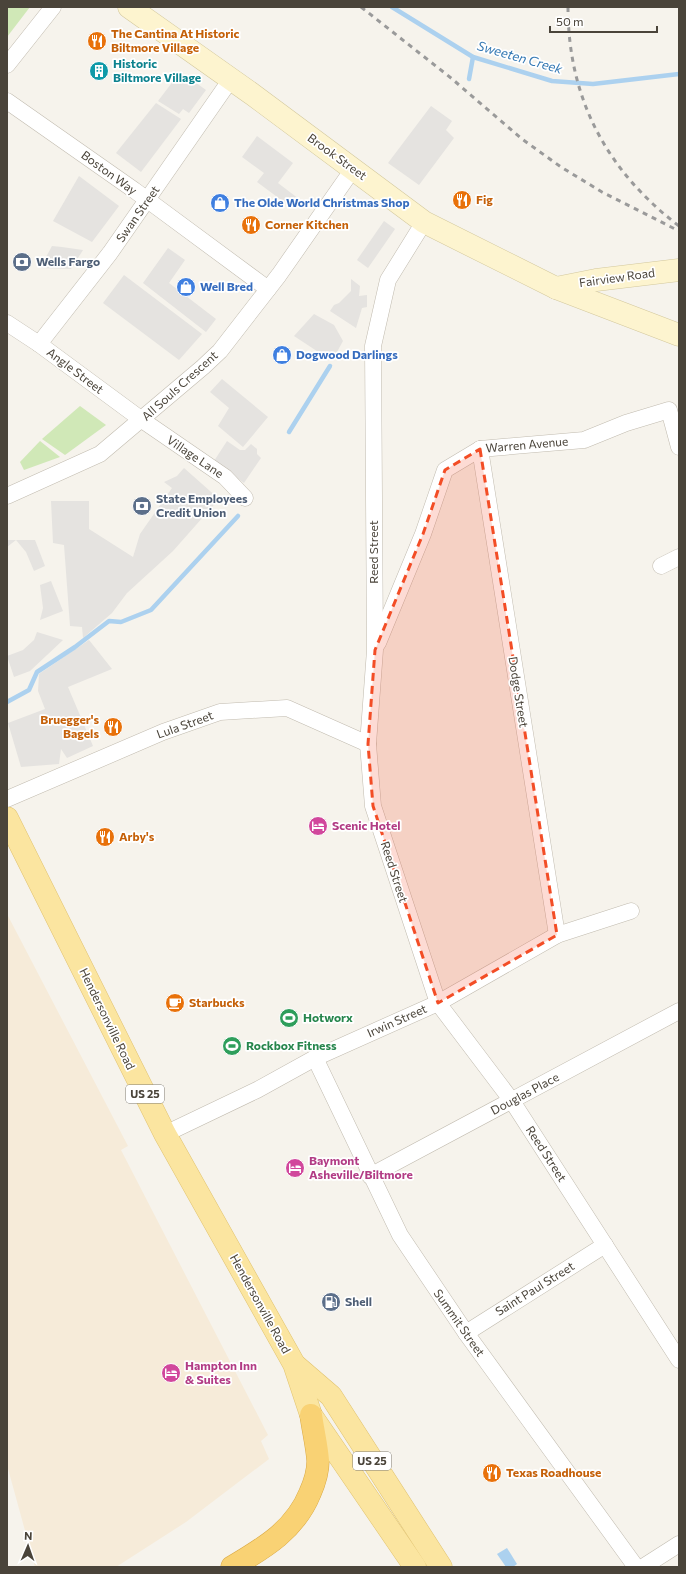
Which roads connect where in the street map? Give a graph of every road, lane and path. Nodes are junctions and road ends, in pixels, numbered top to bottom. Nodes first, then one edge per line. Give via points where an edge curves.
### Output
1 (53, 7) edge
2 (129, 7) edge
3 (7, 65) edge
4 (231, 79) junction
5 (7, 101) edge
6 (354, 169) junction
7 (147, 201) junction
8 (424, 222) junction
9 (679, 270) edge
10 (556, 288) junction
11 (268, 289) junction
12 (7, 323) edge
13 (679, 335) edge
14 (39, 344) junction
15 (142, 420) junction
16 (679, 447) edge
17 (480, 449) junction
18 (7, 496) edge
19 (245, 498) dead end
20 (679, 557) edge
21 (661, 566) dead end
22 (375, 650) junction
23 (368, 744) junction
24 (7, 799) edge
25 (7, 818) edge
26 (631, 911) dead end
27 (557, 936) junction
28 (438, 1003) junction
29 (679, 1011) edge
30 (315, 1058) junction
31 (512, 1101) junction
32 (164, 1134) junction
33 (370, 1176) junction
34 (605, 1245) junction
35 (466, 1333) junction
36 (679, 1360) edge
37 (294, 1364) junction
38 (310, 1415) junction
39 (679, 1544) edge
40 (232, 1567) edge
41 (415, 1567) edge
42 (440, 1567) edge
43 (636, 1567) edge
44 (643, 1567) edge

1 - 3 street
2 - 4 main road, Brook Street
4 - 6 main road, Brook Street
4 - 7 street, Swan Street
5 - 7 street, Boston Way
6 - 8 main road, Brook Street
6 - 11 street, All Souls Crescent
7 - 11 street, Boston Way
7 - 14 street, Swan Street via 95,274
8 - 10 main road, Brook Street
8 - 22 street, Reed Street via 388,280 373,346
9 - 10 main road, Fairview Road via 596,280
10 - 13 main road, Brook Street
11 - 15 street, All Souls Crescent via 220,350
12 - 14 street, Angle Street
14 - 15 street, Angle Street
15 - 18 street, All Souls Crescent via 100,454
15 - 19 street, Village Lane via 225,477
16 - 17 street, Warren Avenue via 669,410 626,423 584,440
17 - 22 street, Warren Avenue via 445,470 423,534
17 - 27 street, Dodge Street
20 - 21 street
22 - 23 street, Reed Street
23 - 24 street, Lula Street via 287,708 220,712 163,732
23 - 28 street, Reed Street via 373,806
25 - 32 main road, Hendersonville Road / US 25
26 - 27 street, Irwin Street
27 - 28 street, Irwin Street
28 - 30 street, Irwin Street
28 - 31 street, Reed Street
29 - 31 street, Douglas Place
30 - 32 street, Irwin Street via 257,1090
30 - 33 street, Summit Street
31 - 33 street, Douglas Place
31 - 34 street, Reed Street
32 - 37 main road, Hendersonville Road / US 25
33 - 35 street, Summit Street via 400,1235
34 - 35 street, Saint Paul Street
34 - 36 street, Reed Street
35 - 43 street, Summit Street
37 - 38 main road, Hendersonville Road / US 25
37 - 42 main road, Hendersonville Road / US 25 via 331,1396
38 - 40 highway via 318,1461 314,1484 305,1505 275,1540
38 - 41 main road, Hendersonville Road / US 25
39 - 44 street

